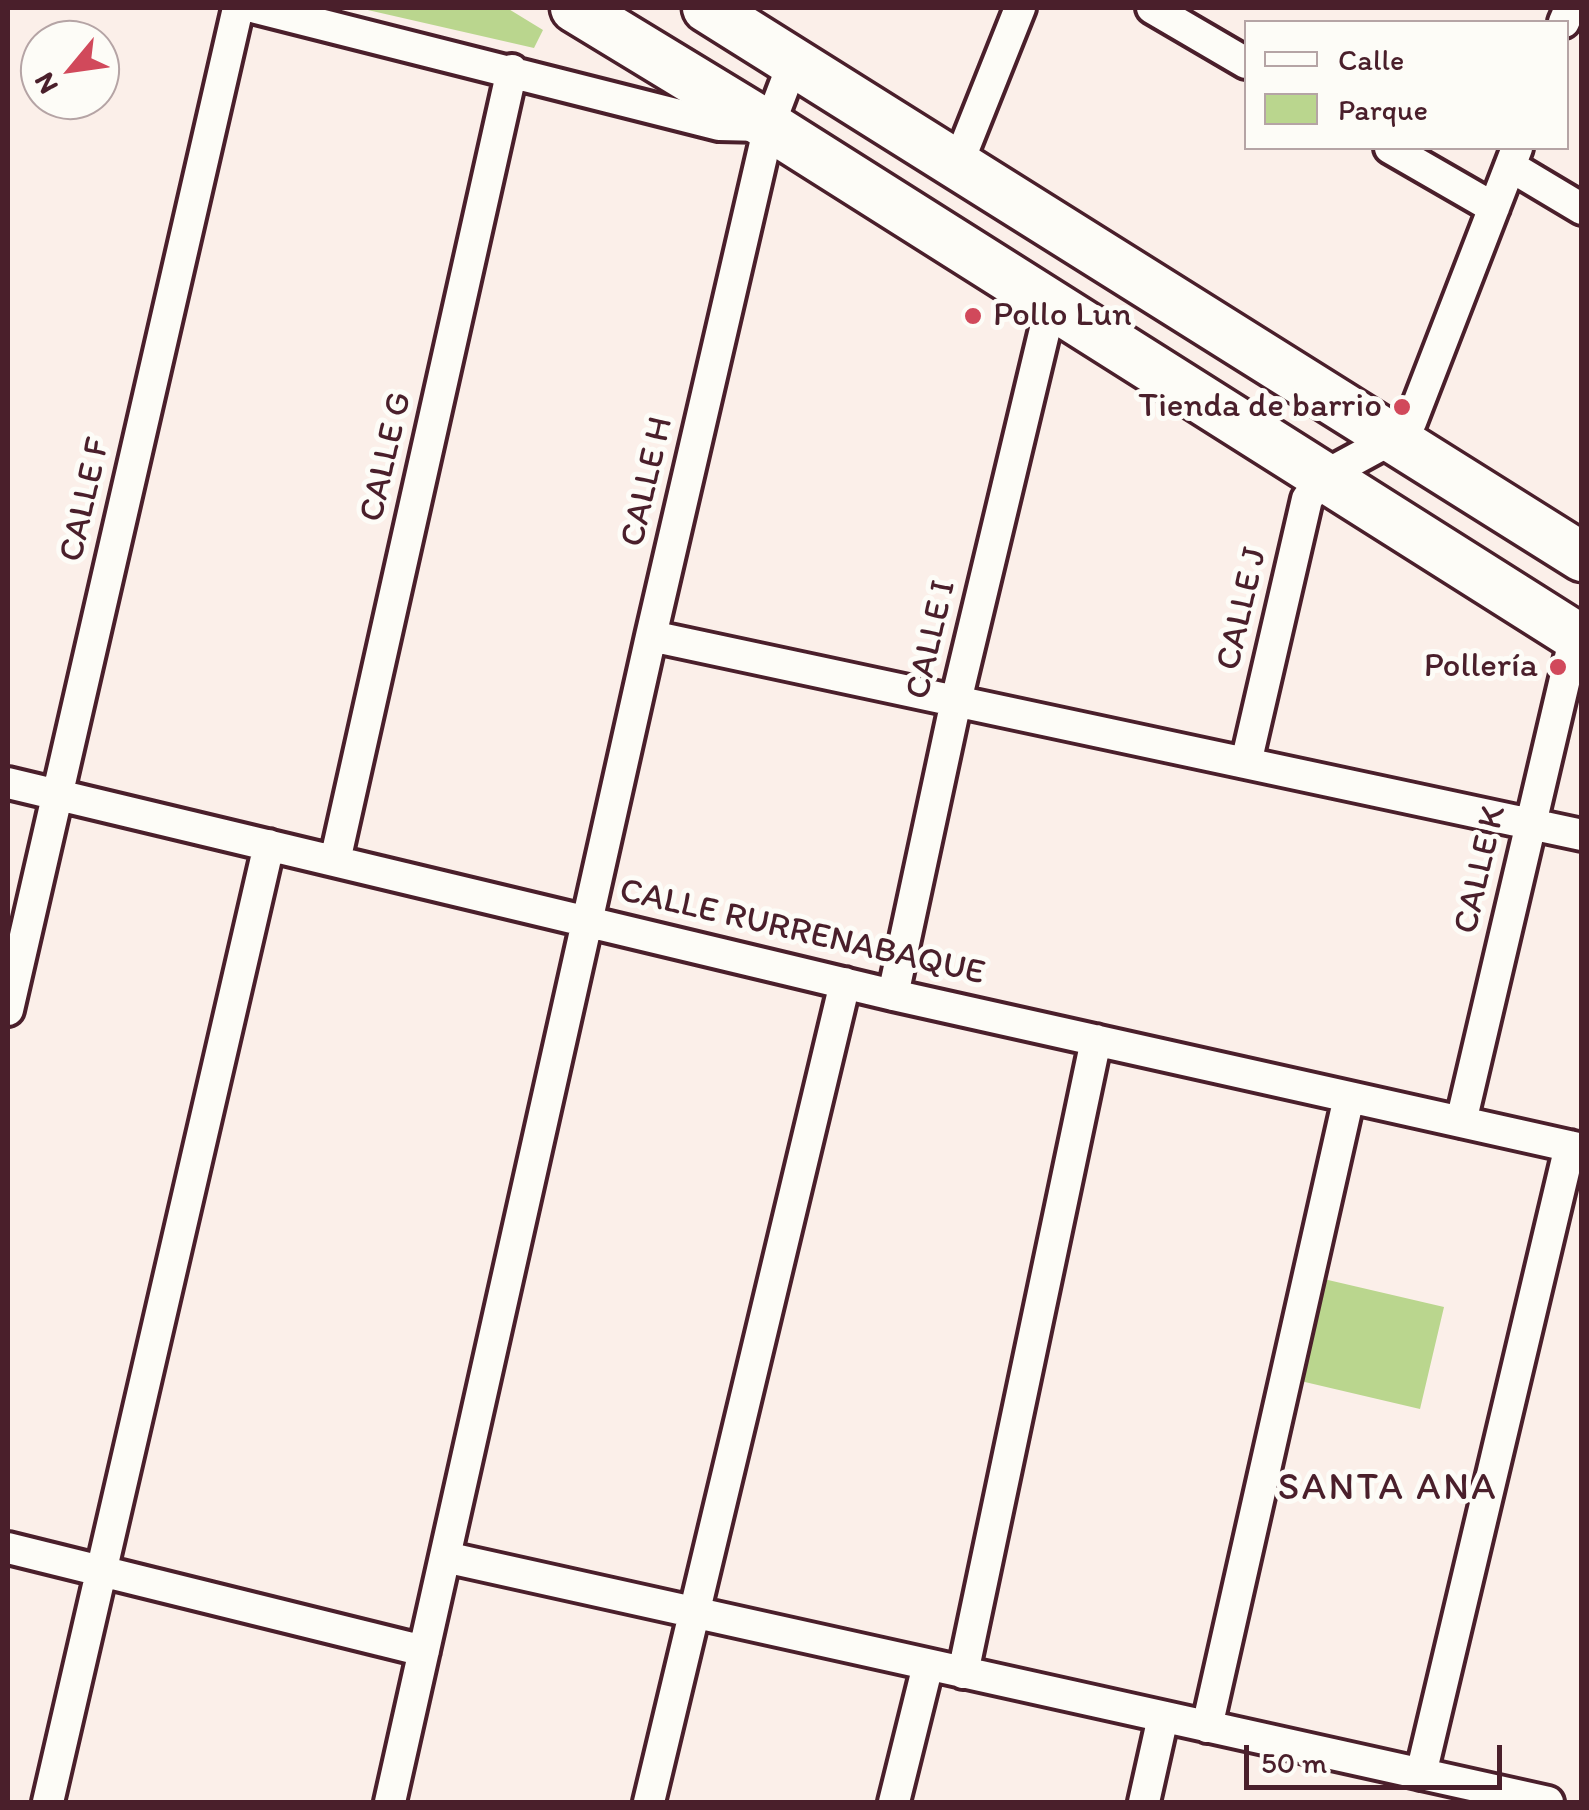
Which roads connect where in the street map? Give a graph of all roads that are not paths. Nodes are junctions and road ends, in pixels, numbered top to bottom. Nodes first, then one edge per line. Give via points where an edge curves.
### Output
1 (238, 8) edge
2 (256, 8) edge
3 (576, 8) edge
4 (1020, 8) edge
5 (1152, 8) edge
6 (716, 10) edge
7 (1244, 62) edge
8 (792, 63) junction
9 (512, 70) junction
10 (768, 126) junction
11 (1393, 150) edge
12 (1514, 156) edge
13 (958, 166) junction
14 (1494, 208) junction
15 (1582, 208) edge
16 (1052, 304) junction
17 (1392, 439) junction
18 (1324, 476) junction
19 (1582, 557) edge
20 (651, 636) junction
21 (1578, 638) edge
22 (956, 700) junction
23 (1246, 763) junction
24 (8, 783) edge
25 (57, 795) junction
26 (1530, 824) junction
27 (1582, 835) edge
28 (269, 845) junction
29 (335, 860) junction
30 (587, 920) junction
31 (846, 984) junction
32 (893, 995) junction
33 (8, 1010) edge
34 (1096, 1040) junction
35 (1349, 1097) junction
36 (1461, 1122) junction
37 (1576, 1148) edge
38 (8, 1548) edge
39 (445, 1558) junction
40 (101, 1571) junction
41 (695, 1613) junction
42 (424, 1651) junction
43 (928, 1664) junction
44 (962, 1672) junction
45 (1163, 1717) junction
46 (1206, 1727) junction
47 (1439, 1786) edge
48 (48, 1802) edge
49 (390, 1802) edge
50 (649, 1802) edge
51 (894, 1802) edge
52 (1144, 1802) edge
53 (1548, 1802) edge

1 - 25 street, CALLE F
2 - 9 street
3 - 10 main road
4 - 13 street
5 - 7 street
6 - 8 main road
8 - 10 street, CALLE H
8 - 13 main road
9 - 10 street via 719,126
9 - 29 street, CALLE G
10 - 16 main road
10 - 20 street, CALLE H
11 - 14 street
12 - 14 street
12 - 15 street
13 - 17 main road
14 - 17 street via 1410,422
16 - 18 main road
16 - 22 street, CALLE I
17 - 18 street
17 - 19 main road
18 - 21 main road
18 - 23 street, CALLE J via 1307,499
20 - 22 street
20 - 30 street, CALLE H
21 - 26 street, CALLE K
22 - 23 street
22 - 32 street, CALLE I
23 - 26 street
24 - 25 street, CALLE RURRENABAQUE
25 - 28 street, CALLE RURRENABAQUE
25 - 33 street, CALLE F
26 - 27 street
26 - 36 street, CALLE K
28 - 29 street, CALLE RURRENABAQUE
28 - 40 street
29 - 30 street, CALLE RURRENABAQUE
30 - 31 street, CALLE RURRENABAQUE
30 - 39 street, CALLE H
31 - 32 street, CALLE RURRENABAQUE
31 - 41 street
32 - 34 street, CALLE RURRENABAQUE
34 - 35 street, CALLE RURRENABAQUE
34 - 44 street
35 - 36 street, CALLE RURRENABAQUE
35 - 46 street
36 - 37 street, CALLE RURRENABAQUE
37 - 47 street
38 - 40 street
39 - 41 street
39 - 42 street, CALLE H
40 - 42 street
40 - 48 street
41 - 43 street
41 - 50 street
42 - 49 street, CALLE H
43 - 44 street
43 - 51 street
44 - 45 street
45 - 46 street
45 - 52 street
46 - 47 street
47 - 53 street

